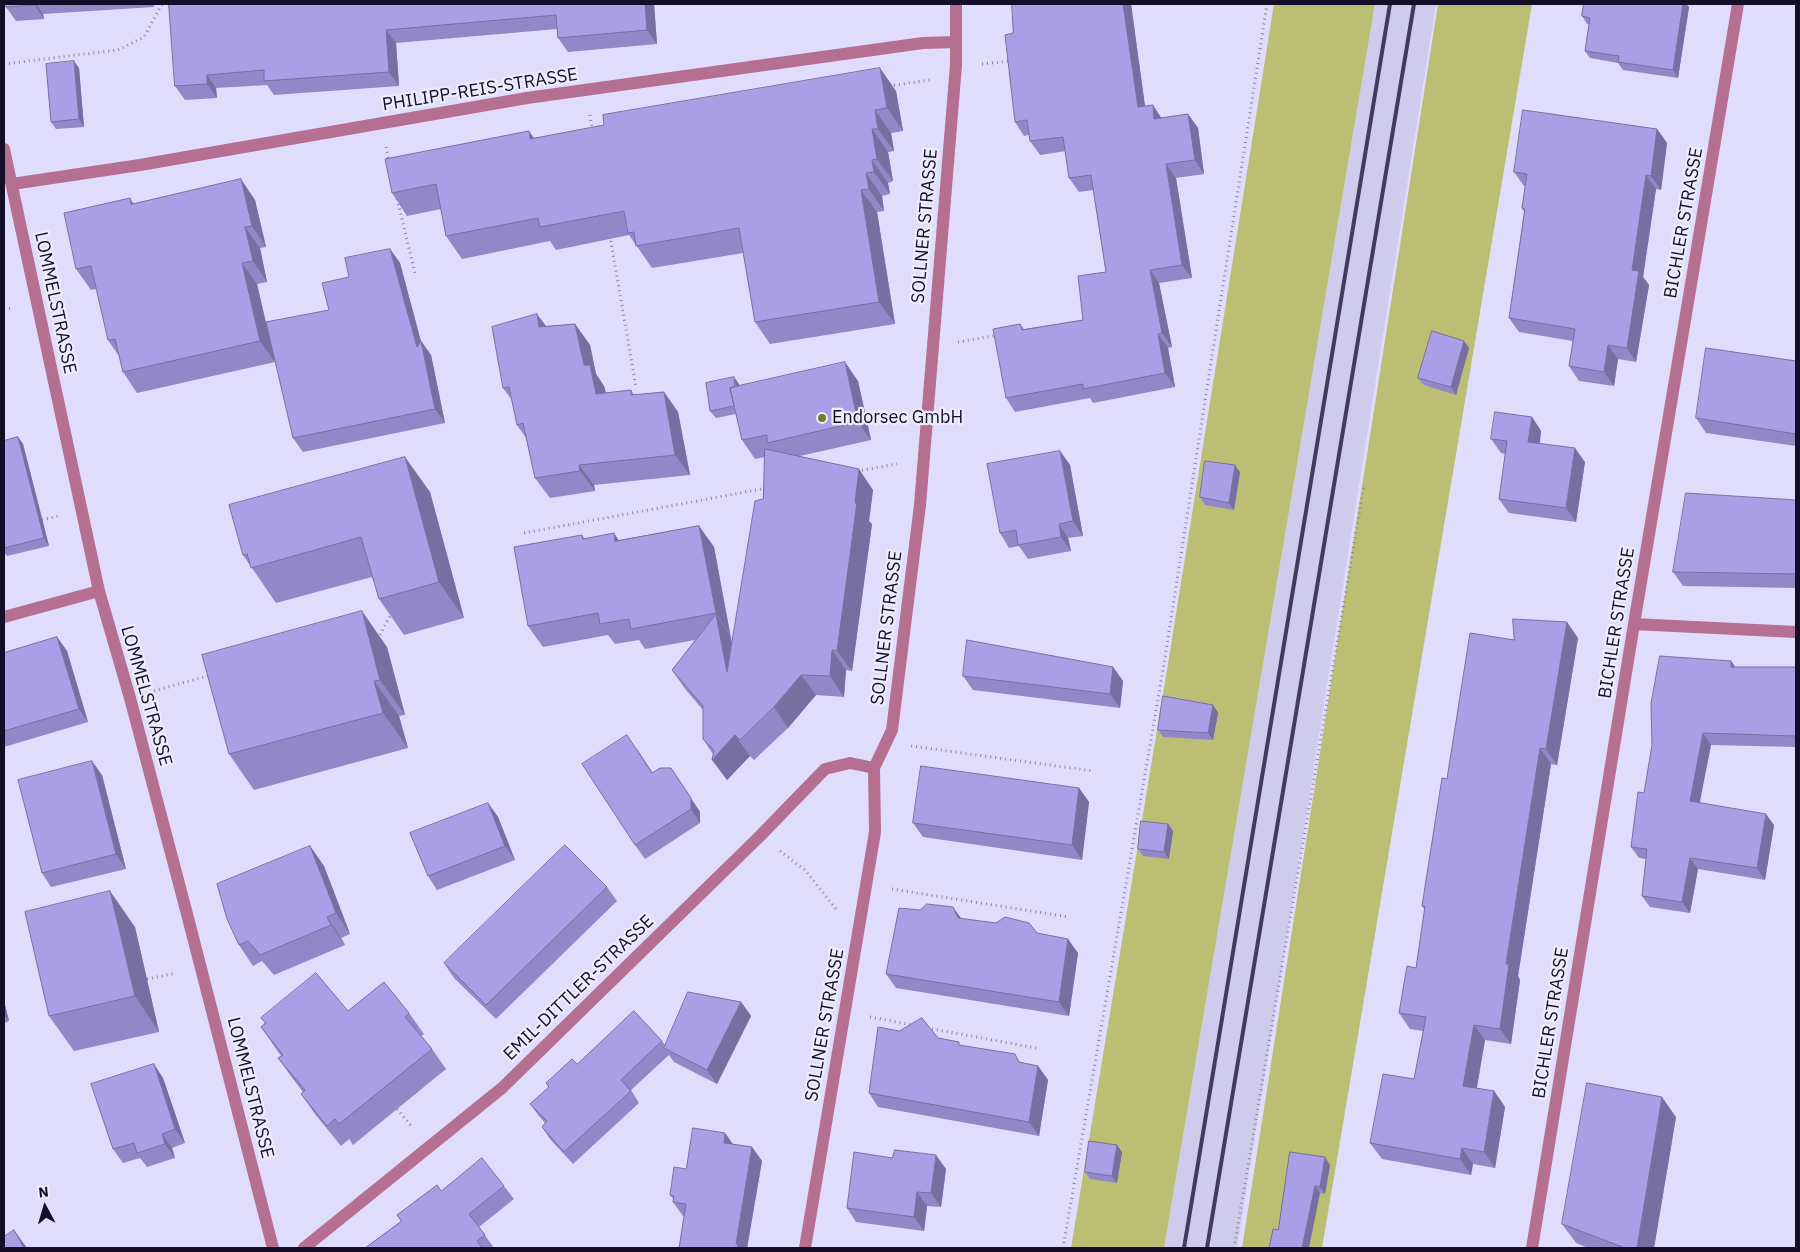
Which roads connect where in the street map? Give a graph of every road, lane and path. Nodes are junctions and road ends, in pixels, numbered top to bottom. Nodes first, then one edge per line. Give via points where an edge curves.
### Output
1 (162, 4) edge
2 (956, 4) edge
3 (1267, 4) edge
4 (1738, 4) edge
5 (956, 42) junction
6 (1011, 61) edge
7 (4, 64) edge
8 (956, 70) junction
9 (887, 87) dead end
10 (586, 90) junction
11 (380, 123) junction
12 (594, 138) edge
13 (4, 149) edge
14 (391, 170) edge
15 (12, 184) junction
16 (397, 198) edge
17 (610, 234) edge
18 (415, 274) dead end
19 (1000, 335) edge
20 (933, 346) junction
21 (636, 387) dead end
22 (924, 459) junction
23 (855, 472) edge
24 (1364, 485) dead end
25 (768, 488) edge
26 (60, 516) dead end
27 (42, 520) dead end
28 (524, 533) dead end
29 (99, 591) junction
30 (392, 611) edge
31 (4, 617) edge
32 (1634, 624) junction
33 (1796, 632) edge
34 (370, 642) edge
35 (218, 673) edge
36 (130, 698) junction
37 (886, 743) junction
38 (874, 768) junction
39 (1092, 771) dead end
40 (760, 836) junction
41 (866, 885) junction
42 (1069, 917) dead end
43 (858, 937) junction
44 (178, 973) dead end
45 (147, 979) dead end
46 (845, 1013) junction
47 (1036, 1048) dead end
48 (397, 1110) dead end
49 (412, 1127) dead end
50 (273, 1248) edge
51 (304, 1248) edge
52 (805, 1248) edge
53 (1062, 1248) edge
54 (1234, 1248) edge
55 (1532, 1248) edge

1 - 7 path via 144,37 118,50
2 - 5 street, SOLLNER STRASSE
3 - 53 path via 1163,670
4 - 32 street, BICHLER STRASSE
5 - 8 street, SOLLNER STRASSE
5 - 10 street, PHILIPP-REIS-STRASSE via 924,43
6 - 8 path
8 - 9 path
8 - 20 street, SOLLNER STRASSE
10 - 11 street, PHILIPP-REIS-STRASSE
10 - 12 path
11 - 14 path
11 - 15 street, PHILIPP-REIS-STRASSE
13 - 15 street, LOMMELSTRASSE
15 - 29 street, LOMMELSTRASSE
16 - 18 path
17 - 21 path
19 - 20 path
20 - 22 street, SOLLNER STRASSE
22 - 23 path
22 - 37 street, SOLLNER STRASSE via 892,730
24 - 54 path
25 - 28 path
26 - 27 path
29 - 31 street
29 - 36 street, LOMMELSTRASSE
30 - 34 path via 380,636
32 - 33 street
32 - 55 street, BICHLER STRASSE
35 - 36 path
36 - 50 street, LOMMELSTRASSE
37 - 38 street, SOLLNER STRASSE
37 - 39 path
38 - 40 street, EMIL-DITTLER-STRASSE via 850,763 825,769
38 - 41 street, SOLLNER STRASSE via 875,832
40 - 43 path via 805,870
40 - 51 street, EMIL-DITTLER-STRASSE via 502,1088
41 - 42 path
41 - 43 street, SOLLNER STRASSE
43 - 46 street, SOLLNER STRASSE
44 - 45 path
46 - 47 path
46 - 52 street, SOLLNER STRASSE
48 - 49 path

